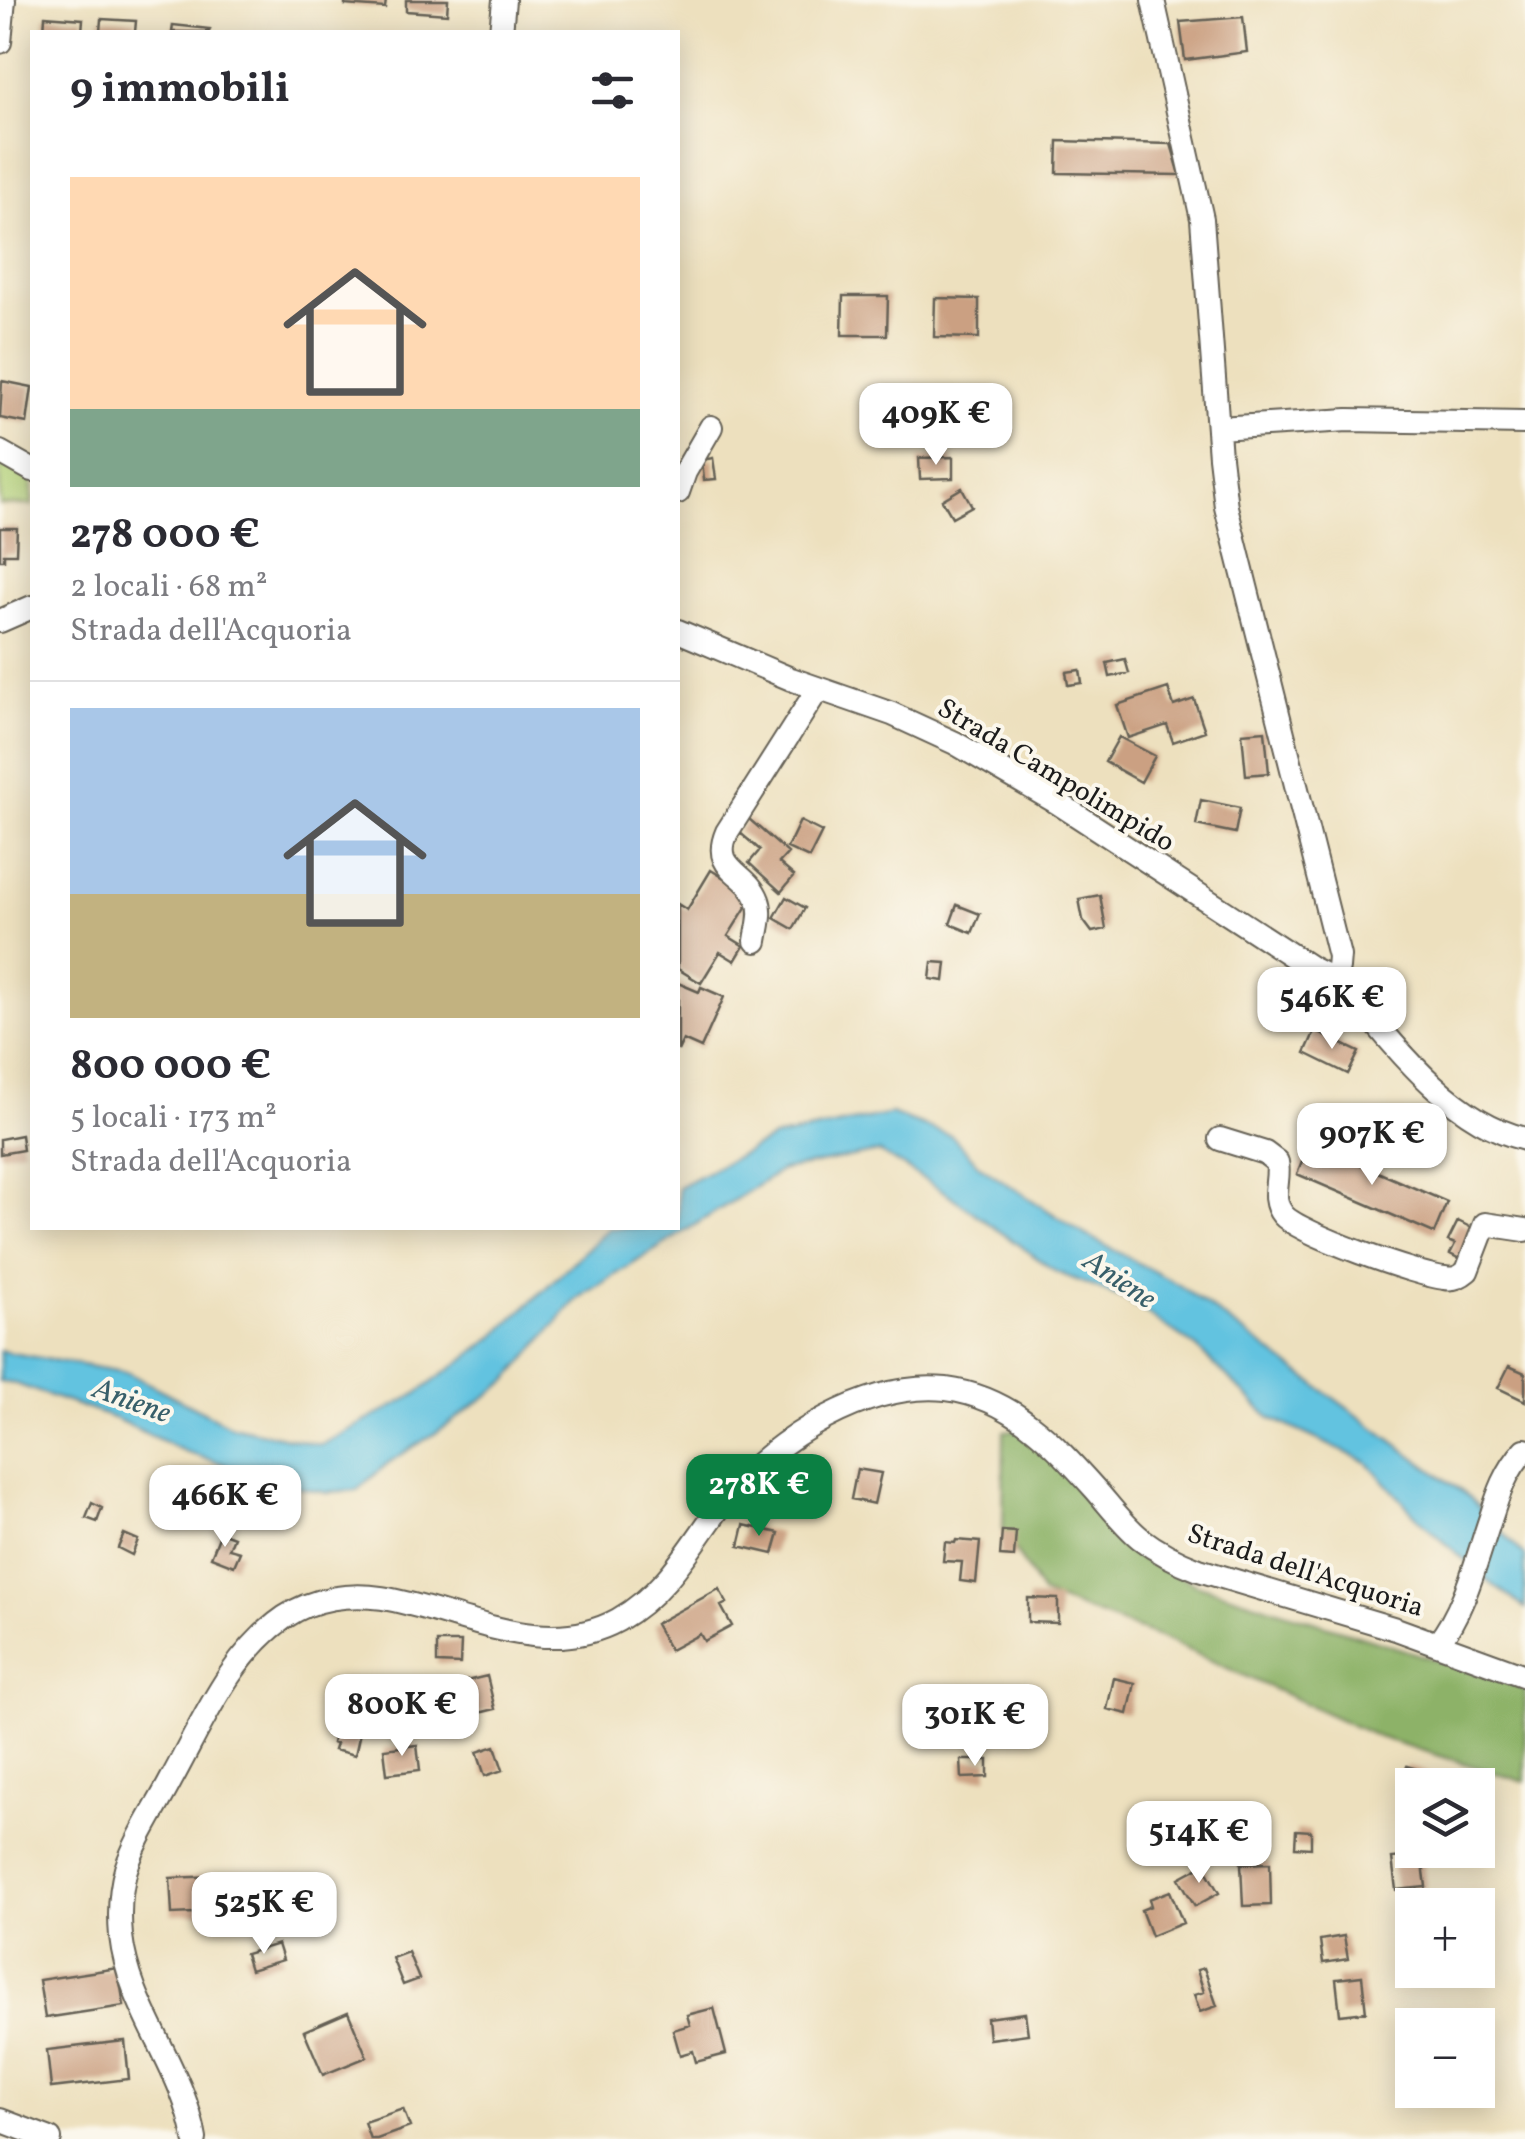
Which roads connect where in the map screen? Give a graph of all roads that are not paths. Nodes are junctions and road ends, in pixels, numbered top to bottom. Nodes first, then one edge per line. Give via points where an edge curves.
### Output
1 (4, 0) edge
2 (504, 0) edge
3 (1153, 0) edge
4 (501, 30) edge
5 (0, 42) edge
6 (1525, 423) edge
7 (711, 428) dead end
8 (1218, 428) junction
9 (0, 452) edge
10 (30, 469) edge
11 (680, 486) edge
12 (30, 608) edge
13 (0, 621) edge
14 (680, 632) edge
15 (818, 688) junction
16 (756, 941) dead end
17 (1334, 974) junction
18 (1220, 1139) dead end
19 (1525, 1139) edge
20 (1525, 1230) edge
21 (1525, 1450) edge
22 (1438, 1643) junction
23 (1525, 1676) edge
24 (0, 2120) edge
25 (50, 2139) edge
26 (195, 2139) edge

1 - 5 street
2 - 4 street
3 - 8 street via 1202,219
6 - 8 street via 1362,420
7 - 11 street
8 - 17 street via 1230,528 1339,956
9 - 10 street
12 - 13 street
14 - 15 street, Strada Campolimpido
15 - 16 street via 722,844 725,862 758,899
15 - 17 street, Strada Campolimpido via 976,754 1311,968
17 - 19 street via 1432,1084 1474,1118
18 - 20 street via 1274,1158 1275,1200 1292,1223 1438,1277 1457,1278 1470,1268 1485,1224
21 - 22 street via 1506,1476 1466,1592
22 - 23 street, Strada dell'Acquoria
22 - 26 street, Strada dell'Acquoria via 1170,1557 1125,1525 1012,1411 984,1397 928,1388 865,1400 789,1440 734,1490 663,1585 600,1628 516,1633 362,1596 302,1608 270,1629 231,1672 137,1842 122,1883 128,1973 178,2080
24 - 25 street

